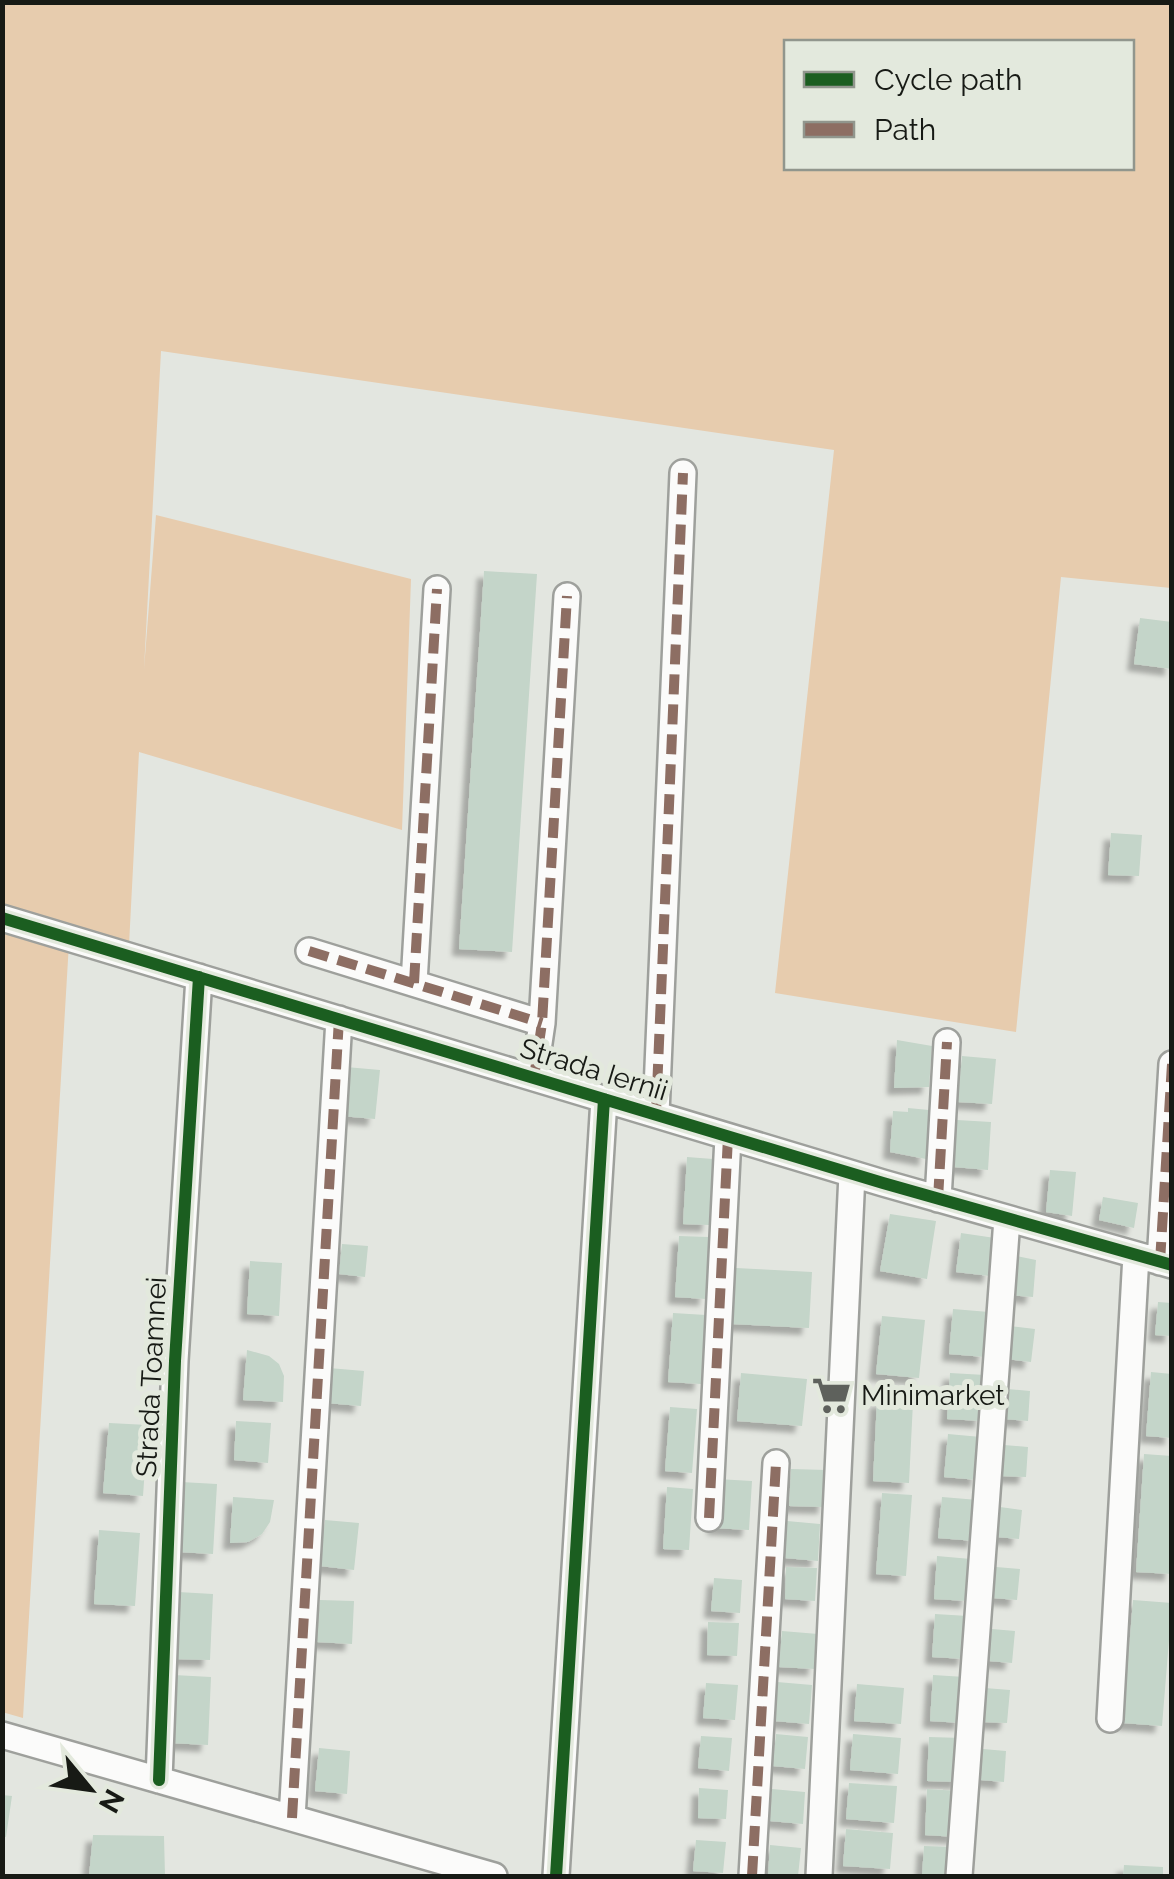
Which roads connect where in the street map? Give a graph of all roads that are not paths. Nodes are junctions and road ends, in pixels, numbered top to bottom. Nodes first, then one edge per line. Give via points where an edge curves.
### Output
1 (684, 472) dead end
2 (437, 589) dead end
3 (567, 596) dead end
4 (2, 918) edge
5 (308, 951) dead end
6 (199, 977) junction
7 (414, 984) junction
8 (339, 1019) junction
9 (542, 1023) junction
10 (947, 1042) dead end
11 (1172, 1064) edge
12 (534, 1077) junction
13 (604, 1099) junction
14 (656, 1114) junction
15 (728, 1136) junction
16 (852, 1174) junction
17 (938, 1199) junction
18 (1007, 1219) junction
19 (1156, 1261) edge
20 (776, 1463) dead end
21 (709, 1518) dead end
22 (1110, 1719) dead end
23 (2, 1735) edge
24 (159, 1780) junction
25 (292, 1818) junction
26 (494, 1876) edge
27 (556, 1876) edge
28 (752, 1876) edge
29 (818, 1876) edge
30 (958, 1876) edge

1 - 14 street
2 - 7 street
3 - 9 street
4 - 6 street, Strada Iernii
5 - 7 street
6 - 8 street, Strada Iernii
6 - 24 street, Strada Toamnei
7 - 9 street
8 - 12 street, Strada Iernii
8 - 25 street
9 - 12 street
10 - 17 street
11 - 19 street
12 - 13 street, Strada Iernii
13 - 14 street, Strada Iernii
13 - 27 street
14 - 15 street, Strada Iernii
15 - 16 street, Strada Iernii
15 - 21 street
16 - 17 street, Strada Iernii
16 - 29 street
17 - 18 street, Strada Iernii
18 - 19 street, Strada Iernii
18 - 30 street
19 - 22 street
20 - 28 street
23 - 24 street
24 - 25 street
25 - 26 street

